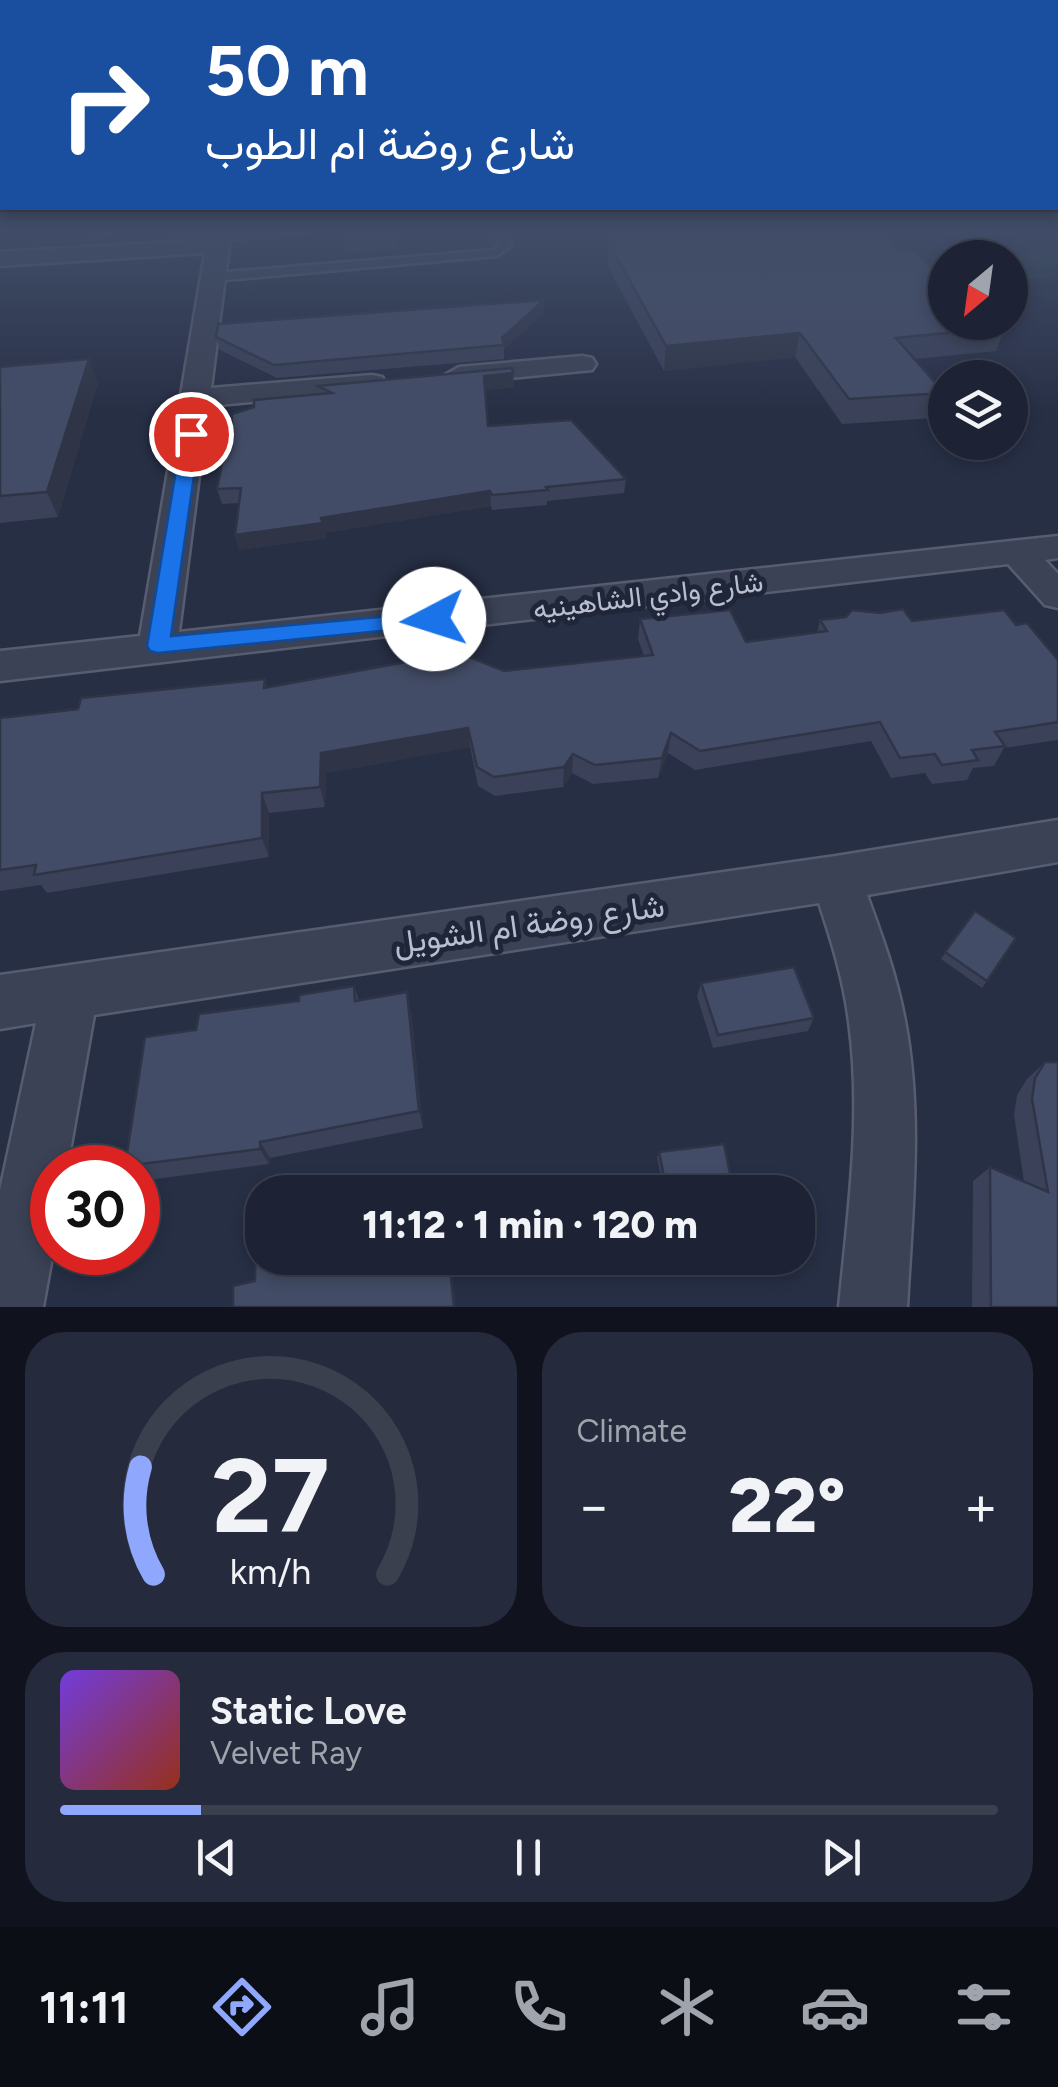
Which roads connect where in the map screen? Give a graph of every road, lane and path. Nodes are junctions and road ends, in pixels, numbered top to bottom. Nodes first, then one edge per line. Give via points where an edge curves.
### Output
1 (211, 292) edge
2 (582, 364) dead end
3 (196, 398) junction
4 (1058, 546) edge
5 (1017, 552) junction
6 (1058, 596) edge
7 (158, 646) junction
8 (0, 666) edge
9 (1058, 841) edge
10 (836, 878) junction
11 (70, 992) junction
12 (0, 1002) edge
13 (9, 1307) edge
14 (873, 1307) edge

1 - 3 street
2 - 3 street
3 - 7 street
4 - 5 street, شارع وادي الشاهينيه
5 - 6 street
5 - 7 street, شارع وادي الشاهينيه
7 - 8 street, شارع وادي الشاهينيه
9 - 10 street, شارع روضة ام الشويل
10 - 11 street, شارع روضة ام الشويل
10 - 14 street via 880,1039 884,1149
11 - 12 street, شارع روضة ام الشويل
11 - 13 street

